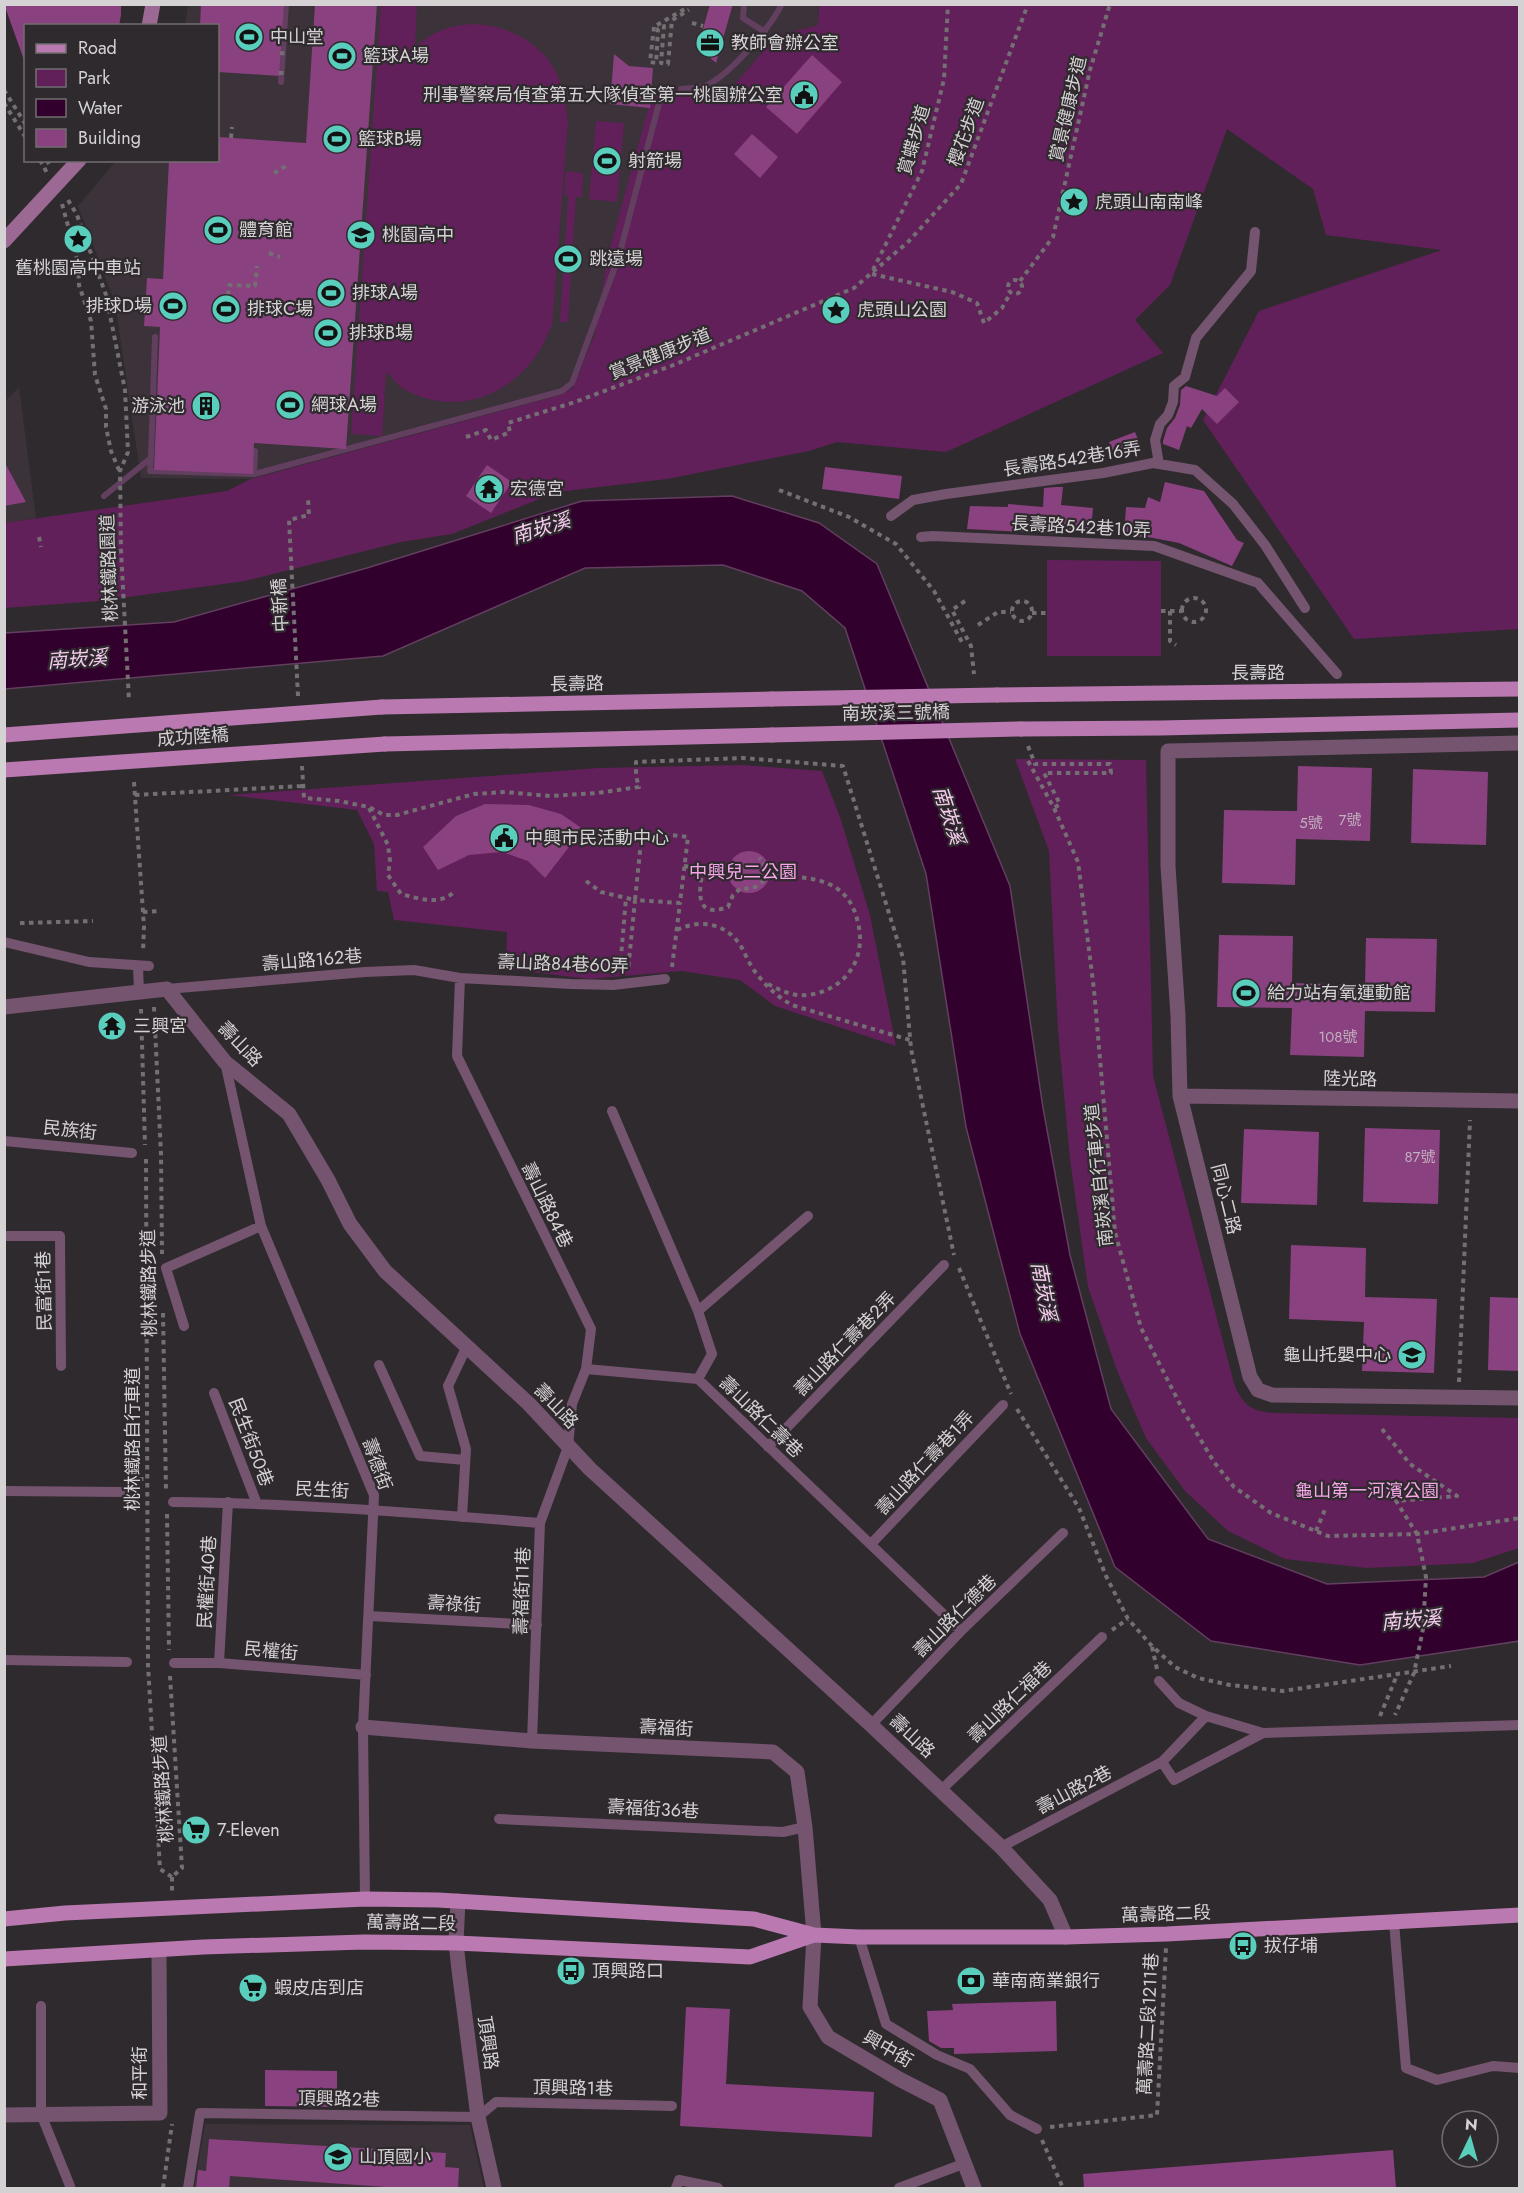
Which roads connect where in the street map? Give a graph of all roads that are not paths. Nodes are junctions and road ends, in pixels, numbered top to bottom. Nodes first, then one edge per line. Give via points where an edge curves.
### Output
1 (153, 4) edge
2 (149, 24) edge
3 (77, 162) edge
4 (1256, 232) dead end
5 (4, 241) edge
6 (1159, 464) junction
7 (891, 516) dead end
8 (921, 537) dead end
9 (1305, 608) dead end
10 (1337, 674) dead end
11 (1520, 689) edge
12 (997, 695) joint
13 (772, 699) joint
14 (382, 707) joint
15 (1520, 720) edge
16 (4, 735) edge
17 (1520, 743) edge
18 (385, 744) joint
19 (4, 770) edge
20 (4, 942) edge
21 (665, 973) road end
22 (460, 978) junction
23 (150, 994) junction
24 (4, 1007) edge
25 (225, 1062) junction
26 (1180, 1097) junction
27 (1520, 1101) edge
28 (1520, 1106) edge
29 (612, 1111) dead end
30 (4, 1141) edge
31 (132, 1153) dead end
32 (808, 1216) dead end
33 (261, 1226) junction
34 (4, 1236) edge
35 (945, 1265) dead end
36 (698, 1311) junction
37 (184, 1326) dead end
38 (467, 1346) junction
39 (379, 1365) dead end
40 (62, 1366) dead end
41 (586, 1369) junction
42 (698, 1379) junction
43 (214, 1393) dead end
44 (1520, 1398) edge
45 (1003, 1404) dead end
46 (568, 1446) junction
47 (768, 1447) junction
48 (465, 1460) junction
49 (4, 1491) edge
50 (124, 1492) dead end
51 (173, 1502) dead end
52 (228, 1502) junction
53 (257, 1504) junction
54 (374, 1509) junction
55 (462, 1516) junction
56 (540, 1523) junction
57 (1063, 1533) dead end
58 (871, 1544) junction
59 (369, 1616) junction
60 (537, 1625) junction
61 (961, 1631) junction
62 (1102, 1637) dead end
63 (4, 1660) edge
64 (127, 1662) dead end
65 (174, 1663) dead end
66 (219, 1663) junction
67 (366, 1675) junction
68 (1160, 1681) road end
69 (1206, 1716) junction
70 (871, 1725) junction
71 (1520, 1725) edge
72 (363, 1727) junction
73 (1263, 1733) junction
74 (532, 1741) junction
75 (1161, 1762) junction
76 (941, 1790) junction
77 (498, 1819) dead end
78 (805, 1827) junction
79 (1001, 1847) junction
80 (365, 1899) junction
81 (458, 1901) junction
82 (1520, 1915) edge
83 (4, 1919) edge
84 (1394, 1922) junction
85 (814, 1935) junction
86 (859, 1937) junction
87 (1066, 1937) junction
88 (456, 1943) junction
89 (159, 1950) junction
90 (4, 1959) edge
91 (41, 2006) dead end
92 (1520, 2068) edge
93 (672, 2106) dead end
94 (41, 2114) junction
95 (4, 2115) edge
96 (478, 2117) junction
97 (1037, 2128) road end
98 (963, 2164) junction
99 (70, 2186) dead end
100 (188, 2188) edge
101 (494, 2188) edge
102 (676, 2188) edge
103 (718, 2188) edge
104 (899, 2188) edge
105 (974, 2188) edge

1 - 2 street
3 - 5 street
4 - 6 lane via 1251,271 1196,338 1185,377 1174,386 1173,402 1155,440
6 - 7 lane, 長壽路542巷16弄 via 913,500
6 - 9 lane, 長壽路542巷16弄 via 1195,470 1233,504
8 - 10 lane, 長壽路542巷10弄 via 1154,546 1258,583
11 - 12 main road, 長壽路
12 - 13 main road, 南崁溪三號橋, bridge
13 - 14 main road, 長壽路
14 - 16 main road, 成功陸橋, bridge
15 - 18 main road, 南崁溪三號橋, bridge
17 - 26 street, 同心二路 via 1168,752 1168,866
18 - 19 main road, 成功陸橋, bridge
20 - 23 lane via 89,962 143,966
21 - 22 lane, 壽山路84巷60弄 via 619,984
22 - 23 lane, 壽山路162巷 via 414,970 364,972
22 - 41 lane, 壽山路84巷 via 457,1056 591,1329
23 - 24 street
23 - 25 street, 壽山路
25 - 33 lane, 壽德街
25 - 38 street, 壽山路 via 289,1114 351,1224 385,1271
26 - 27 street, 陸光路
26 - 28 street, 陸光路
26 - 44 street, 同心二路 via 1250,1377 1258,1390 1272,1395
29 - 36 lane, 壽山路仁壽巷
30 - 31 lane, 民族街
32 - 36 lane
33 - 37 lane via 166,1268
33 - 54 lane, 壽德街 via 374,1495
34 - 40 lane, 民富街1巷 via 60,1236
35 - 47 lane, 壽山路仁壽巷2弄
36 - 42 lane, 壽山路仁壽巷 via 712,1354
38 - 46 street, 壽山路
38 - 48 lane via 448,1386 466,1449
39 - 48 lane via 420,1456
41 - 42 lane
41 - 46 lane, 壽山路84巷 via 572,1404
42 - 47 lane, 壽山路仁壽巷
43 - 53 lane, 民生街50巷
45 - 58 lane, 壽山路仁壽巷1弄
46 - 56 lane, 壽福街11巷
46 - 70 street, 壽山路
47 - 58 lane, 壽山路仁壽巷
48 - 55 lane
49 - 50 lane
51 - 52 lane, 民生街
52 - 53 lane, 民生街
52 - 66 lane, 民權街40巷
53 - 54 lane, 民生街
54 - 55 lane, 民生街
54 - 59 lane, 壽德街
55 - 56 lane, 民生街
56 - 60 lane, 壽福街11巷
57 - 61 lane, 壽山路仁德巷
58 - 61 lane, 壽山路仁壽巷
59 - 60 lane, 壽祿街
59 - 67 lane, 壽德街
60 - 74 lane, 壽福街11巷
61 - 70 lane, 壽山路仁德巷
62 - 76 lane, 壽山路仁福巷
63 - 64 lane
65 - 66 lane, 民權街
66 - 67 lane, 民權街
67 - 72 lane, 壽德街
68 - 69 lane via 1179,1703
69 - 73 lane
69 - 75 lane, 壽山路2巷
70 - 76 street, 壽山路
71 - 73 lane
72 - 74 street, 壽福街
72 - 80 lane, 壽德街
73 - 75 lane via 1174,1780
74 - 78 street, 壽福街 via 773,1752 797,1772
75 - 79 lane, 壽山路2巷
76 - 79 street, 壽山路
77 - 78 lane, 壽福街36巷 via 783,1832
78 - 85 street, 壽福街
79 - 87 street, 壽山路 via 1050,1900
80 - 81 main road, 萬壽路二段
80 - 83 main road, 萬壽路二段
81 - 85 main road, 萬壽路二段 via 754,1918
81 - 88 street, 頂興路
82 - 84 main road, 萬壽路二段
84 - 87 main road, 萬壽路二段
84 - 92 lane via 1406,2068 1437,2080 1493,2066
85 - 86 main road, 萬壽路二段
85 - 88 main road, 萬壽路二段 via 750,1957
85 - 98 street, 興中街 via 810,2007 828,2037 940,2100
86 - 87 main road, 萬壽路二段
86 - 97 lane via 885,2024 937,2055 970,2069 1010,2115
88 - 89 main road, 萬壽路二段 via 364,1942
88 - 96 street, 頂興路
89 - 90 main road, 萬壽路二段
89 - 94 street, 和平街 via 160,2113
91 - 94 lane
93 - 96 lane, 頂興路1巷 via 496,2102
94 - 95 street, 和平街
94 - 99 lane
96 - 100 lane, 頂興路2巷 via 200,2113
96 - 101 street, 頂興路
98 - 104 lane
98 - 105 street, 興中街
102 - 103 lane via 679,2181

